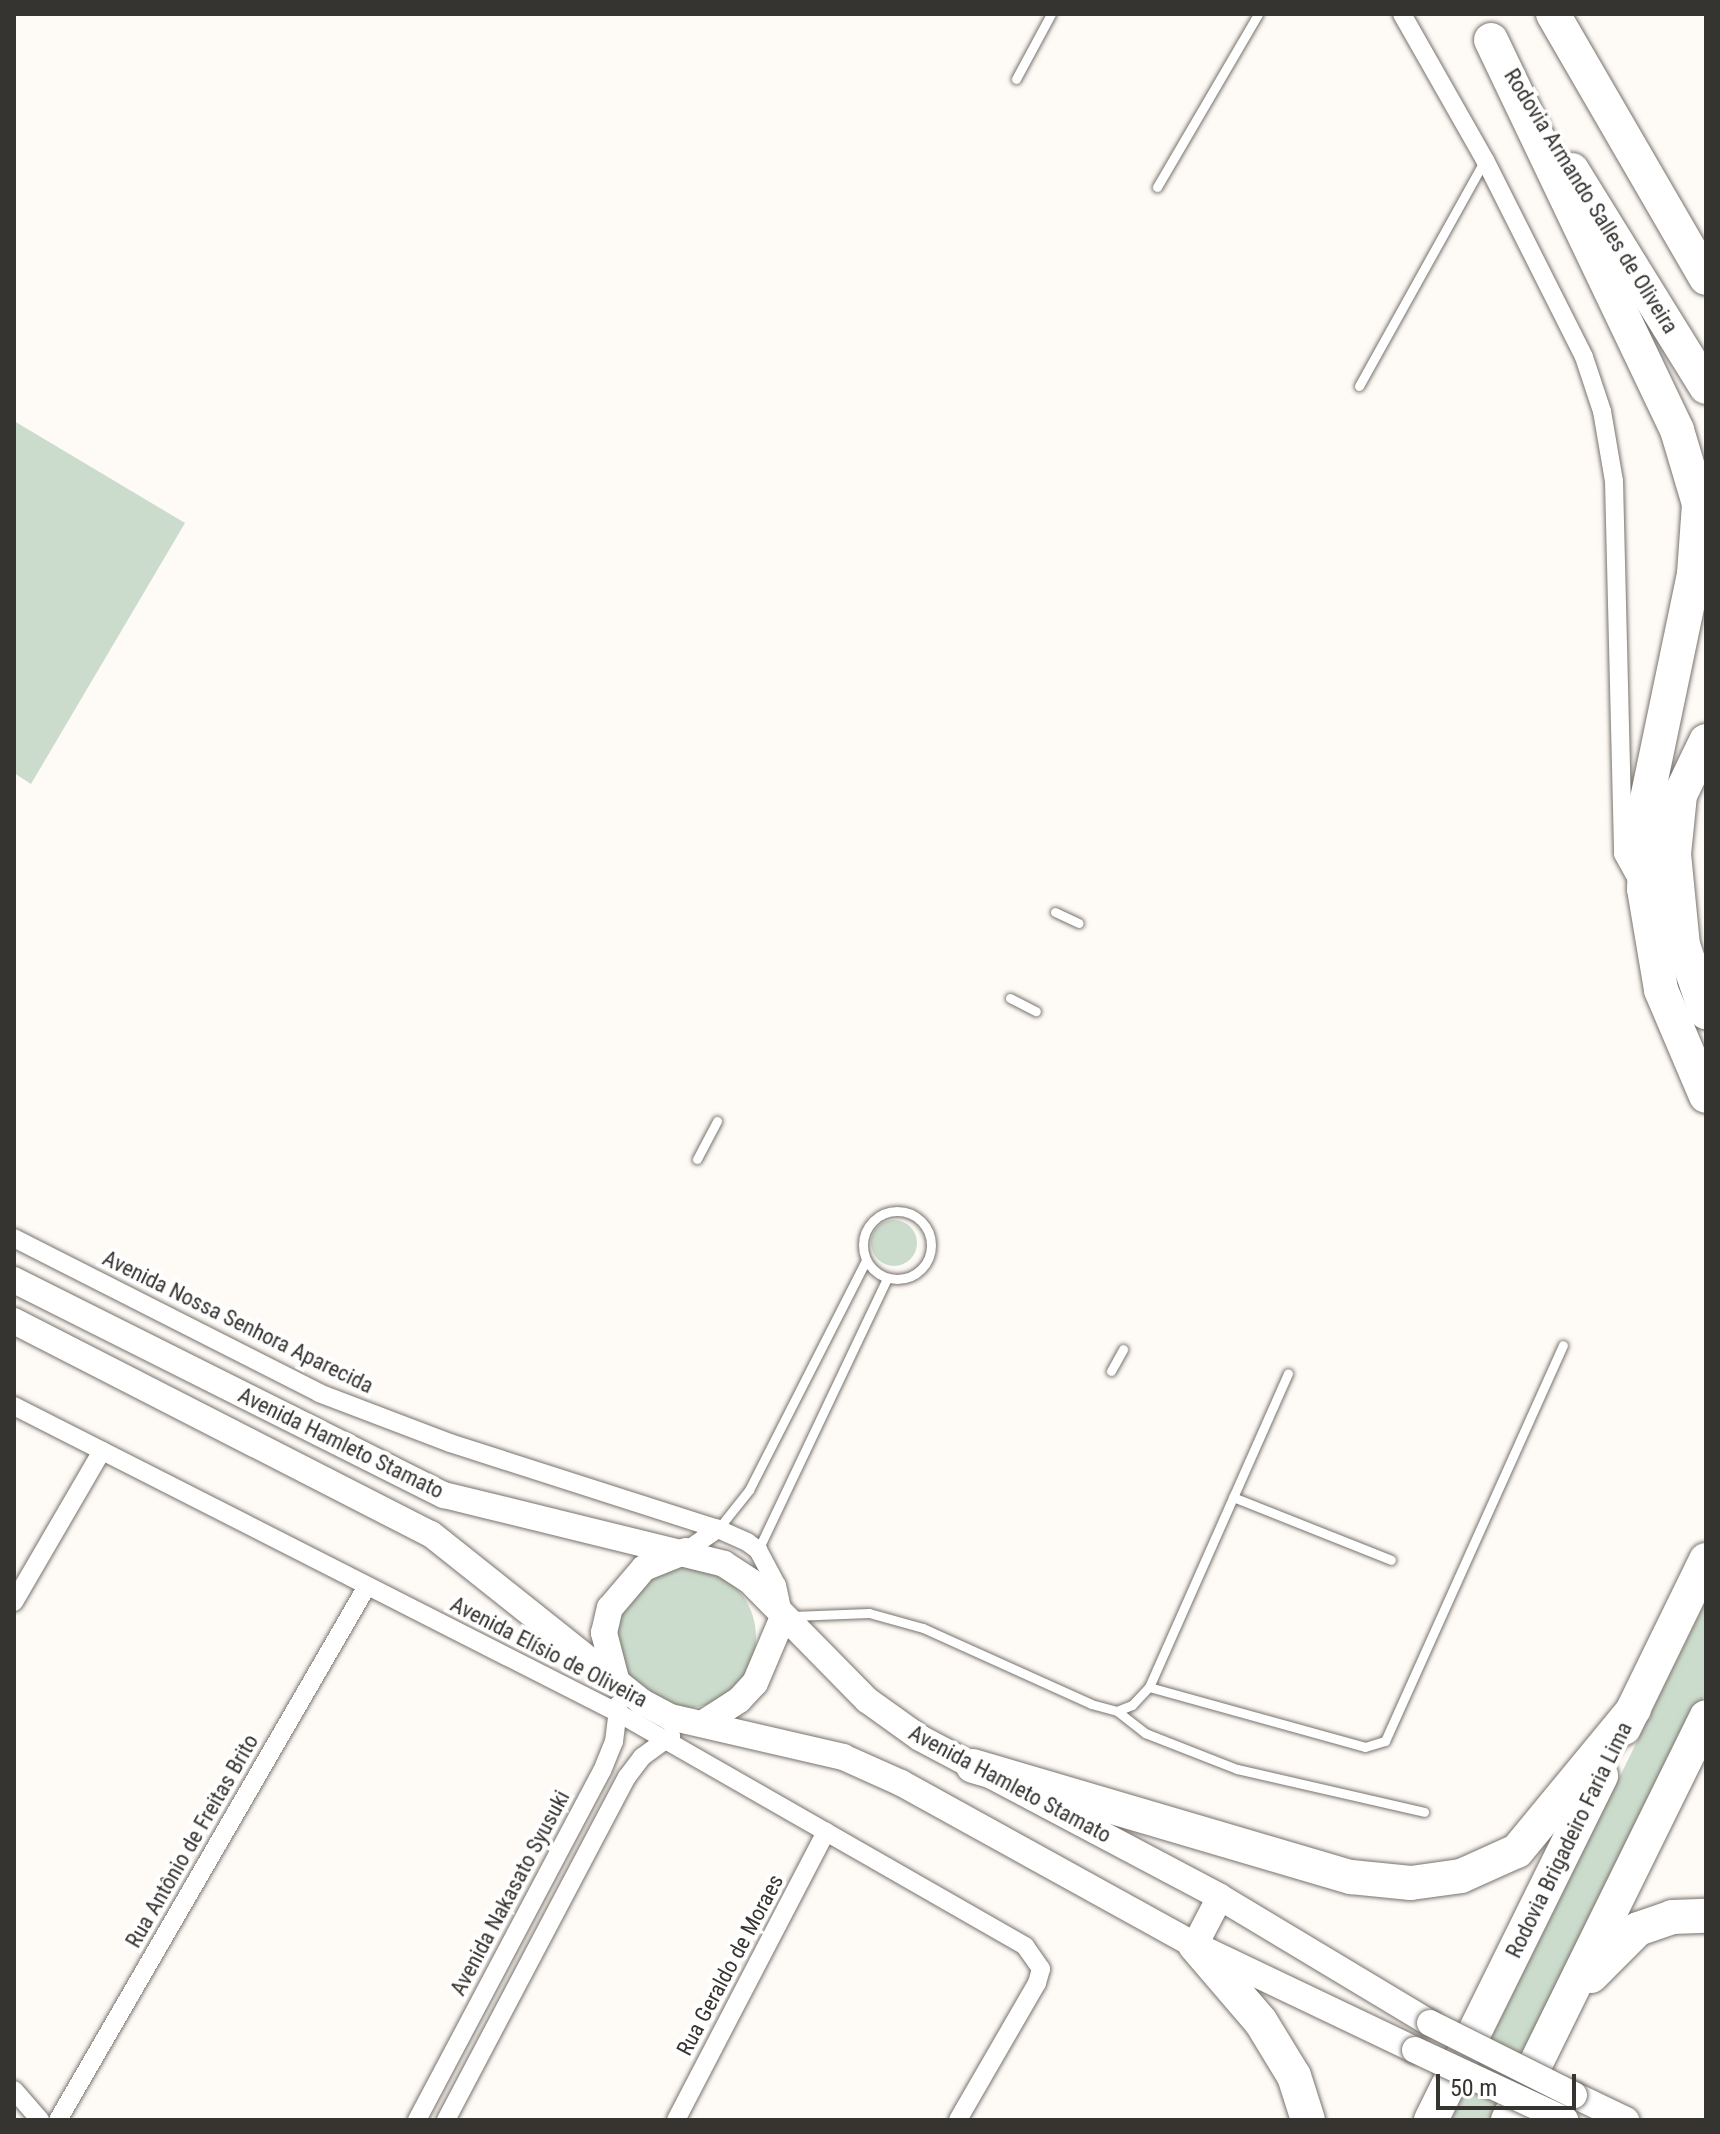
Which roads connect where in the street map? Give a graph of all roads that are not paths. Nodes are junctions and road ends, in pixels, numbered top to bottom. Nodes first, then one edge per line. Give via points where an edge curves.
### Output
1 (1051, 14) edge
2 (1258, 14) edge
3 (1402, 14) edge
4 (1553, 14) edge
5 (1484, 27) edge
6 (1016, 79) dead end
7 (1485, 160) junction
8 (1157, 187) dead end
9 (1706, 233) edge
10 (1706, 278) edge
11 (1359, 386) dead end
12 (1706, 387) edge
13 (1706, 741) edge
14 (1644, 889) junction
15 (1055, 912) dead end
16 (1079, 923) dead end
17 (1010, 998) dead end
18 (1036, 1011) dead end
19 (1706, 1012) edge
20 (1706, 1096) edge
21 (717, 1121) dead end
22 (697, 1159) dead end
23 (14, 1238) edge
24 (866, 1260) junction
25 (887, 1278) junction
26 (14, 1280) edge
27 (14, 1321) edge
28 (1563, 1345) dead end
29 (1123, 1349) dead end
30 (1111, 1371) dead end
31 (1288, 1373) dead end
32 (14, 1406) edge
33 (102, 1451) junction
34 (1233, 1497) junction
35 (718, 1529) junction
36 (758, 1550) junction
37 (686, 1551) junction
38 (1391, 1560) dead end
39 (1706, 1560) edge
40 (367, 1586) junction
41 (14, 1602) edge
42 (783, 1617) junction
43 (617, 1681) junction
44 (1149, 1687) junction
45 (1634, 1709) junction
46 (1117, 1711) junction
47 (620, 1714) junction
48 (1706, 1717) edge
49 (702, 1724) junction
50 (1706, 1728) edge
51 (663, 1739) junction
52 (973, 1766) junction
53 (1678, 1776) junction
54 (1424, 1812) dead end
55 (826, 1832) junction
56 (1220, 1897) junction
57 (1706, 1916) edge
58 (523, 1920) junction
59 (546, 1931) junction
60 (1195, 1945) junction
61 (1563, 2011) junction
62 (14, 2090) edge
63 (1510, 2118) edge
64 (40, 2120) edge
65 (58, 2120) edge
66 (417, 2120) edge
67 (446, 2120) edge
68 (676, 2120) edge
69 (958, 2120) edge
70 (1308, 2120) edge
71 (1431, 2120) edge
72 (1565, 2120) edge
73 (1626, 2120) edge

1 - 6 lane
2 - 8 lane
3 - 7 street
4 - 9 highway
4 - 10 highway
5 - 12 highway, Rodovia Armando Salles de Oliveira
5 - 14 highway via 1677,430 1699,504 1694,574 1647,799
7 - 11 lane
7 - 14 street via 1584,357 1602,411 1614,481 1623,854
13 - 19 highway via 1680,795 1674,854 1683,945
14 - 20 highway via 1661,990
15 - 16 lane
17 - 18 lane
21 - 22 lane
23 - 35 street, Avenida Nossa Senhora Aparecida via 319,1393 450,1443
24 - 25 lane
24 - 25 lane via 863,1241 873,1221 889,1212 916,1217 930,1238 927,1261 908,1278
24 - 35 lane via 749,1490
25 - 36 lane
26 - 37 main road, Avenida Hamleto Stamato via 444,1495
27 - 43 main road, Avenida Hamleto Stamato via 431,1534
28 - 44 lane via 1385,1741 1365,1747
29 - 30 lane
31 - 34 lane
32 - 33 street, Avenida Elísio de Oliveira
33 - 40 street, Avenida Elísio de Oliveira
33 - 41 street
34 - 38 lane
34 - 44 lane
35 - 36 street, Avenida Nossa Senhora Aparecida
35 - 37 street
36 - 42 street via 777,1585
37 - 42 main road, Avenida Hamleto Stamato via 724,1564 750,1581
37 - 43 main road via 644,1568 610,1608 605,1646
39 - 45 highway, Rodovia Brigadeiro Faria Lima
40 - 47 street, Avenida Elísio de Oliveira
40 - 65 street, Rua Antônio de Freitas Brito
42 - 46 lane via 869,1613 923,1628
42 - 49 main road via 755,1683
42 - 52 main road, Avenida Hamleto Stamato via 867,1700 920,1738
43 - 47 street, Avenida Nakasato Syusuki
43 - 49 main road, Avenida Hamleto Stamato via 670,1717
44 - 46 lane via 1132,1705
45 - 52 highway via 1517,1851 1461,1876 1411,1883 1351,1877
45 - 71 highway, Rodovia Brigadeiro Faria Lima
46 - 54 lane via 1145,1733 1237,1769
47 - 51 street, Avenida Elísio de Oliveira
47 - 58 street, Avenida Nakasato Syusuki via 602,1771
48 - 53 highway
49 - 51 street
49 - 60 main road, Avenida Hamleto Stamato via 843,1757 901,1783
50 - 53 highway
51 - 55 street, Avenida Elísio de Oliveira
51 - 59 street via 627,1777
52 - 56 main road, Avenida Hamleto Stamato
53 - 61 highway
55 - 68 street, Rua Geraldo de Moraes
55 - 69 street, Avenida Elísio de Oliveira via 1025,1946 1041,1969
56 - 60 main road
56 - 73 main road, Avenida Hamleto Stamato, bridge via 1430,2023
57 - 61 highway via 1672,1917 1638,1929 1611,1952
58 - 59 street
58 - 66 street, Avenida Nakasato Syusuki
59 - 67 street
60 - 70 highway via 1261,2022 1294,2076
60 - 72 main road, Avenida Hamleto Stamato, bridge
61 - 63 highway
62 - 64 street

